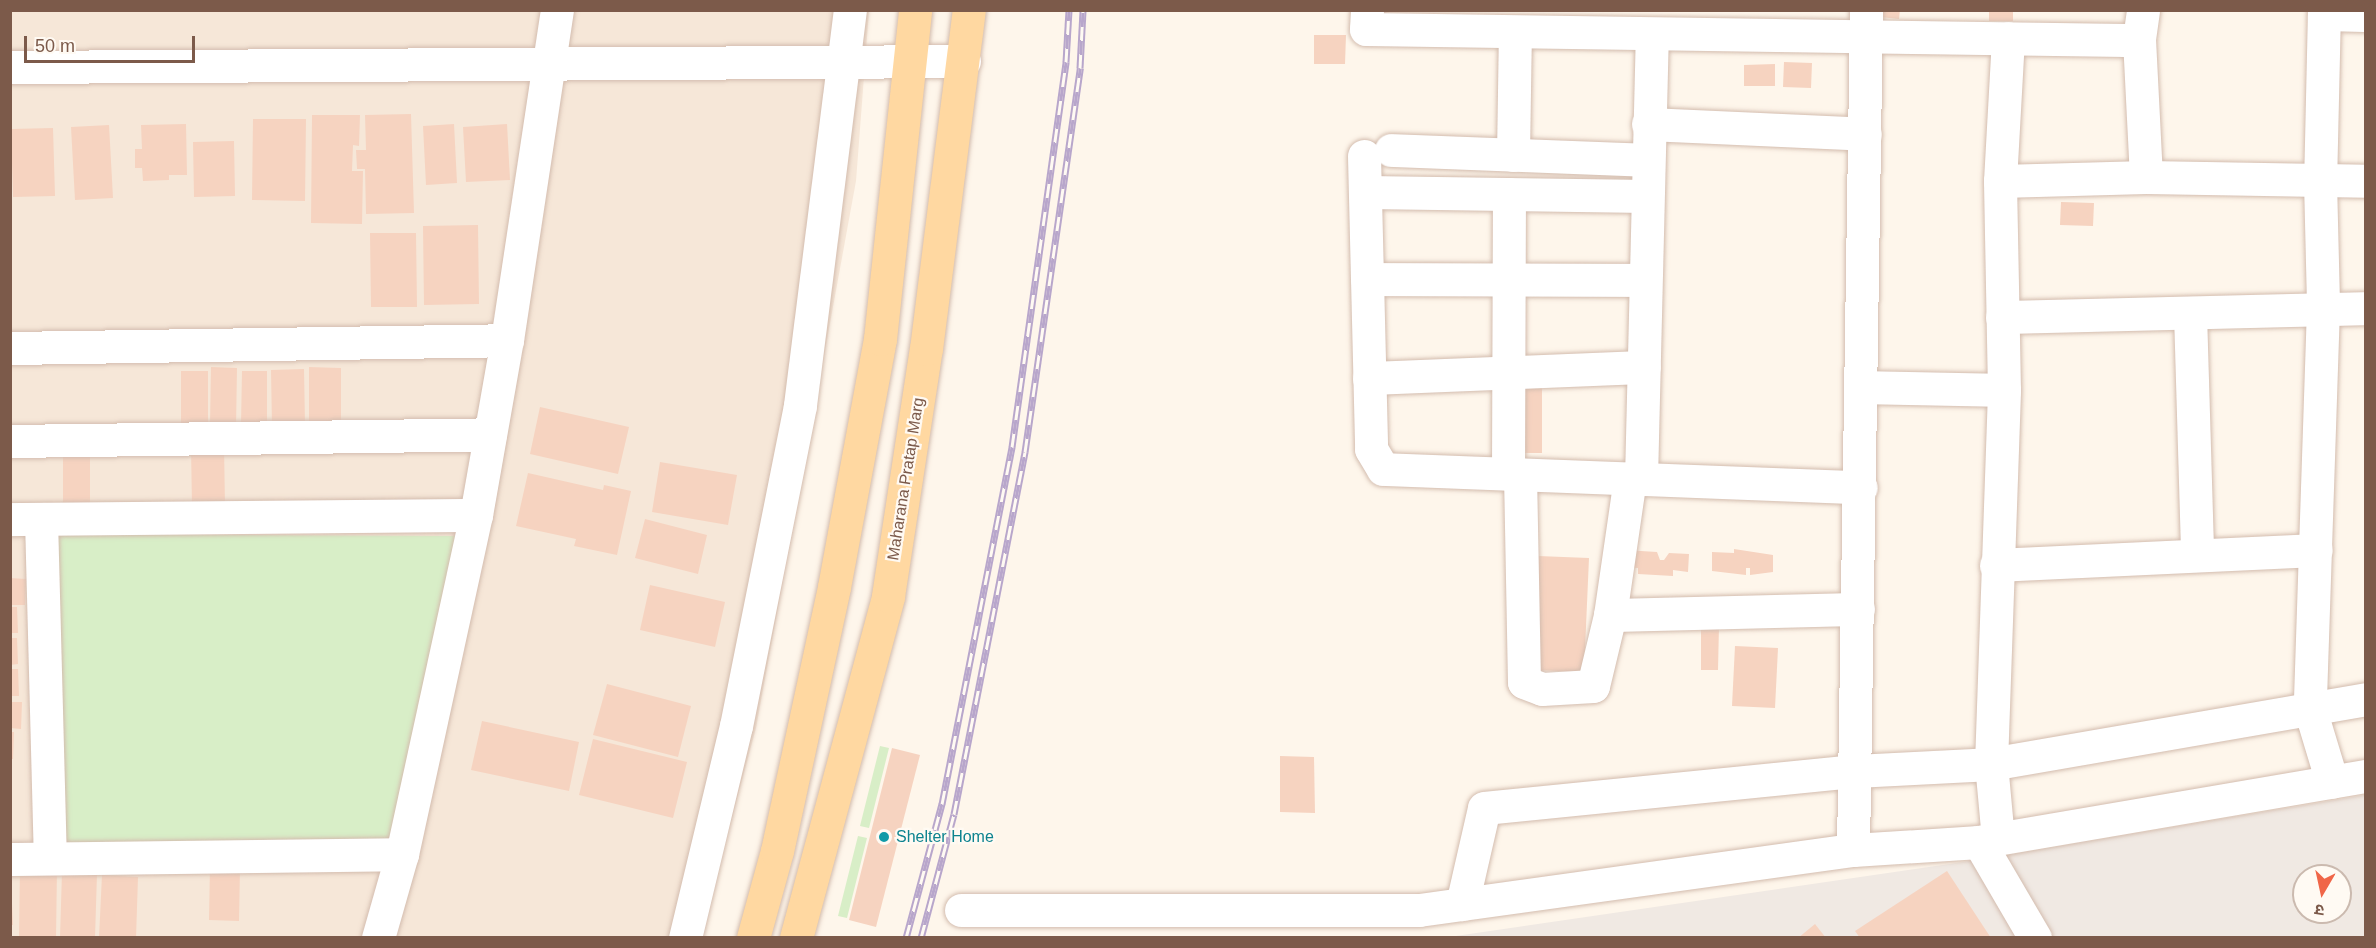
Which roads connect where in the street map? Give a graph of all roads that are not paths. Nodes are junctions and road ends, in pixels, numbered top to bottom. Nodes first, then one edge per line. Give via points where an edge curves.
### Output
1 (557, 10) edge
2 (850, 10) edge
3 (915, 10) edge
4 (969, 10) edge
5 (1367, 10) edge
6 (2324, 12) edge
7 (2366, 15) edge
8 (1866, 24) edge
9 (1500, 25) edge
10 (2141, 25) edge
11 (1652, 34) junction
12 (2008, 38) junction
13 (910, 59) junction
14 (843, 60) junction
15 (552, 61) junction
16 (964, 61) junction
17 (10, 67) edge
18 (1648, 124) junction
19 (1865, 134) junction
20 (1513, 155) junction
21 (1647, 160) junction
22 (2146, 177) junction
23 (2000, 181) junction
24 (2320, 181) junction
25 (2366, 182) edge
26 (1366, 192) junction
27 (1509, 194) junction
28 (1647, 196) junction
29 (1367, 279) junction
30 (1509, 280) junction
31 (1645, 280) junction
32 (2323, 307) junction
33 (2366, 308) edge
34 (2190, 313) junction
35 (2002, 317) junction
36 (507, 340) junction
37 (10, 348) edge
38 (1644, 367) junction
39 (1509, 372) junction
40 (1369, 378) junction
41 (1862, 387) junction
42 (2004, 390) junction
43 (490, 434) junction
44 (10, 441) edge
45 (1514, 473) junction
46 (1636, 478) junction
47 (1861, 487) junction
48 (476, 515) junction
49 (26, 519) edge
50 (2316, 550) junction
51 (2197, 555) junction
52 (1996, 566) junction
53 (1858, 609) junction
54 (1610, 615) junction
55 (2366, 699) edge
56 (2310, 709) junction
57 (1991, 764) junction
58 (1855, 771) junction
59 (2366, 776) edge
60 (2332, 782) junction
61 (1988, 841) junction
62 (1853, 850) junction
63 (402, 854) junction
64 (50, 857) junction
65 (10, 859) edge
66 (1462, 904) junction
67 (961, 910) dead end
68 (378, 938) edge
69 (685, 938) edge
70 (753, 938) edge
71 (796, 938) edge
72 (2034, 938) edge

1 - 15 street
2 - 14 street
3 - 13 main road
4 - 16 main road, Maharana Pratap Marg
5 - 9 street via 1366,29
6 - 7 street
6 - 24 street
8 - 11 street
8 - 12 street
8 - 19 street
9 - 11 street
9 - 20 street
10 - 12 street
10 - 22 street
11 - 18 street
12 - 23 street
13 - 14 street
13 - 16 street
13 - 70 main road via 880,339 832,598 777,851
14 - 15 street
14 - 69 street via 800,405 736,726
15 - 17 street
15 - 36 street
16 - 71 main road, Maharana Pratap Marg via 888,596
18 - 19 street
18 - 21 street
19 - 41 street
20 - 21 street
20 - 26 street via 1377,153
21 - 28 street
22 - 23 street
22 - 24 street
23 - 35 street
24 - 25 street
24 - 32 street
26 - 27 street
26 - 29 street
27 - 28 street
27 - 30 street
28 - 31 street
29 - 30 street
29 - 40 street
30 - 31 street
30 - 39 street
31 - 38 street
32 - 33 street
32 - 34 street
32 - 50 street
34 - 35 street
34 - 51 street
35 - 42 street
36 - 37 street
36 - 43 street
38 - 39 street
38 - 46 street
39 - 40 street
39 - 45 street
40 - 45 street via 1371,449 1383,469
41 - 42 street
41 - 47 street
42 - 52 street
43 - 44 street
43 - 48 street
45 - 46 street
45 - 54 street via 1524,682 1542,689 1593,686
46 - 47 street
46 - 54 street
47 - 53 street
48 - 49 street
48 - 63 street
49 - 64 street
50 - 51 street
50 - 56 street
51 - 52 street
52 - 57 street
53 - 54 street
53 - 58 street
55 - 56 street
56 - 57 street
56 - 60 street
57 - 58 street
57 - 61 street
58 - 62 street
58 - 66 street via 1484,808
59 - 60 street
60 - 61 street
61 - 62 street
61 - 72 street
62 - 66 street
63 - 64 street
63 - 68 street
64 - 65 street
66 - 67 street via 1419,910

